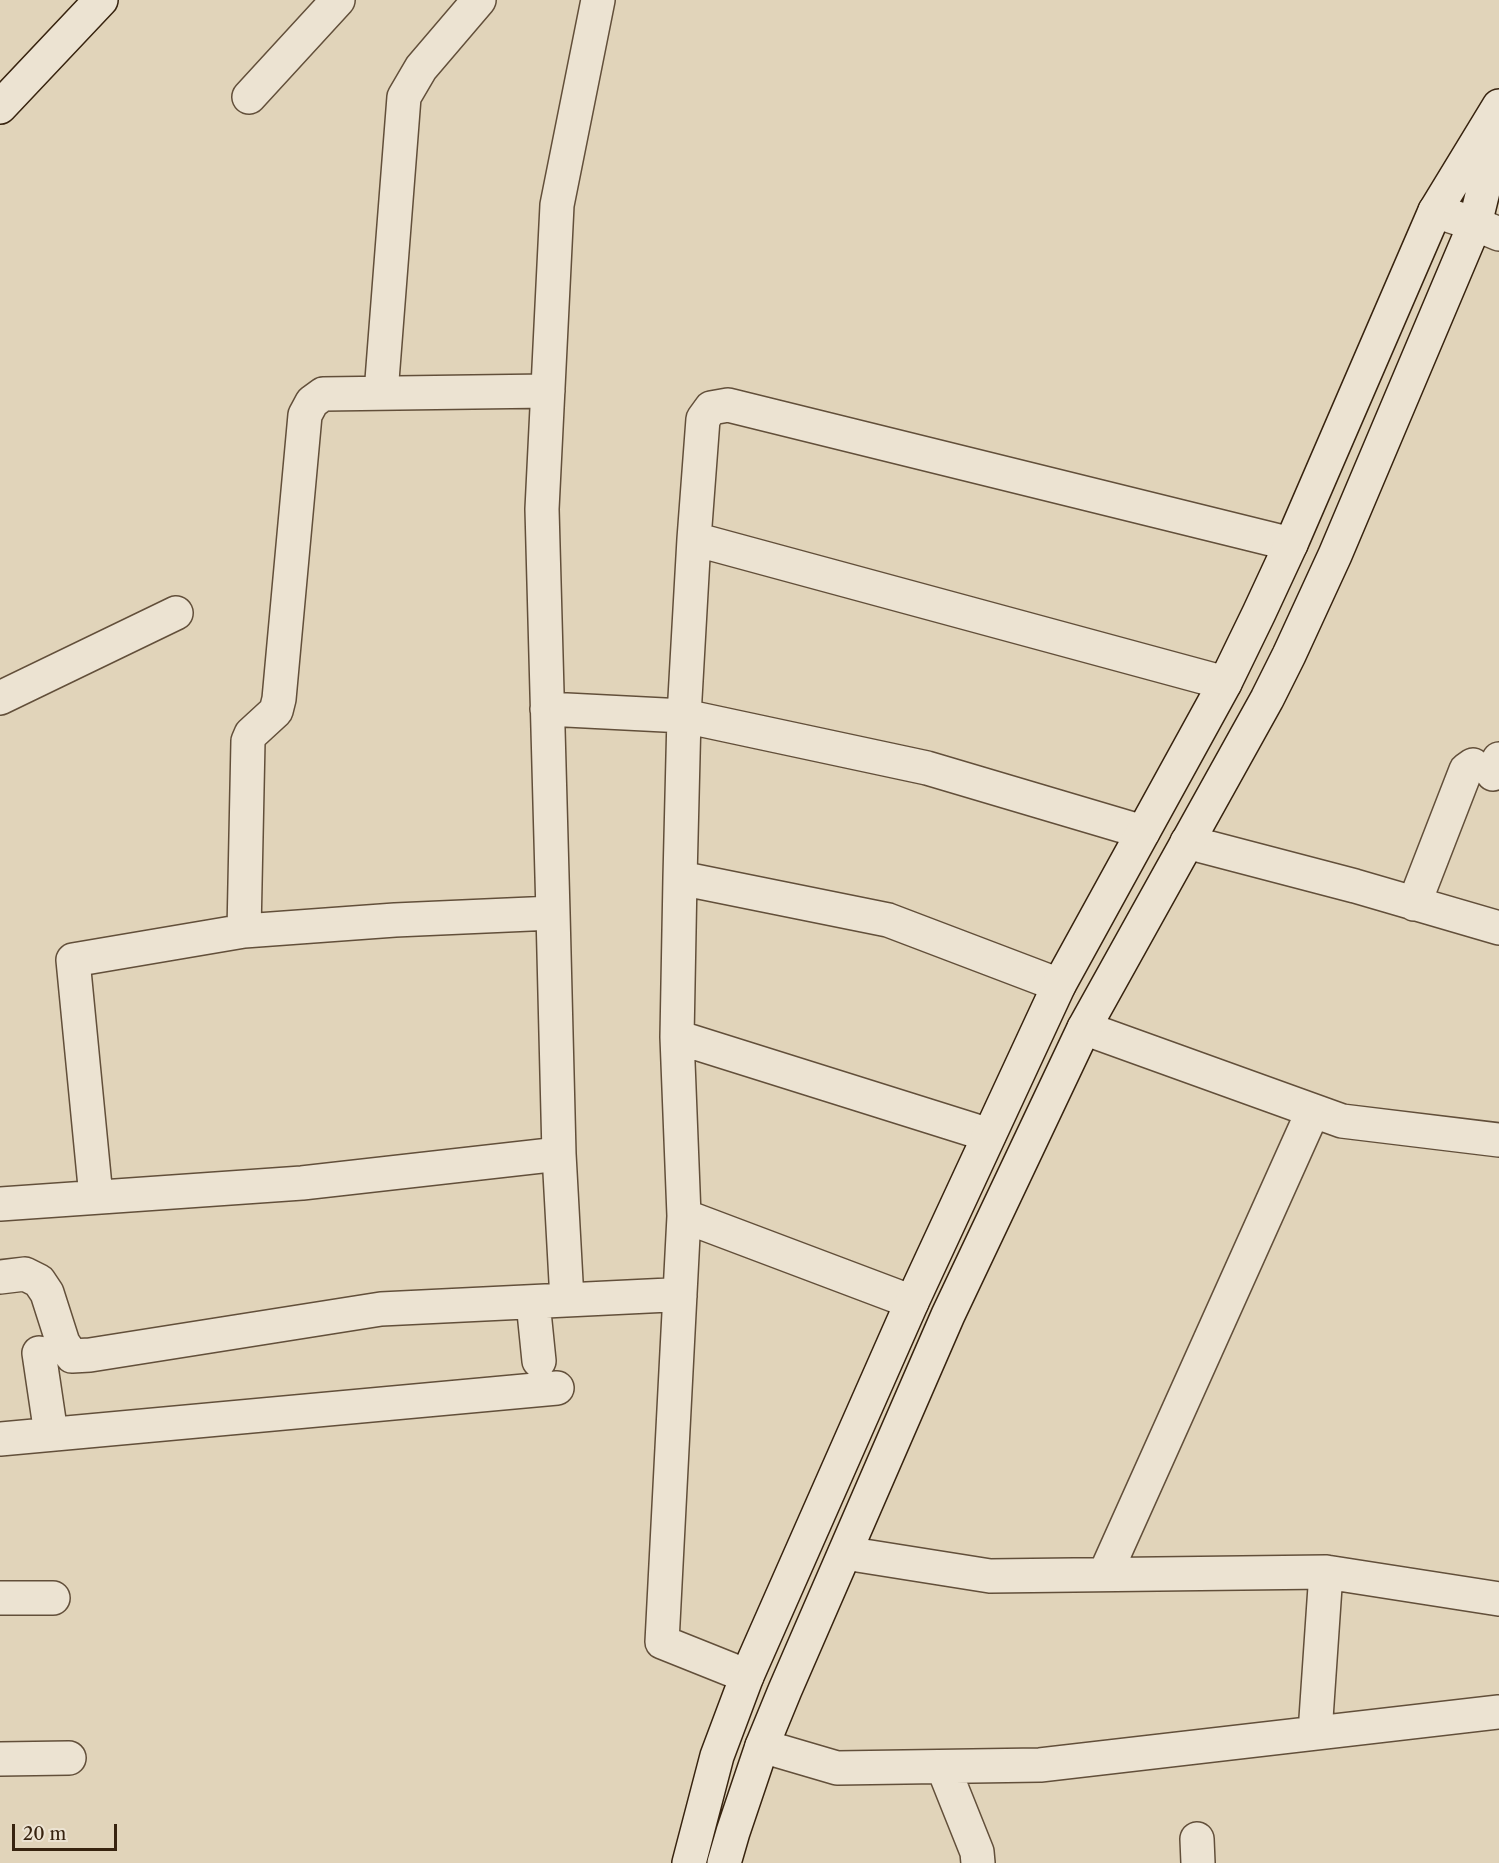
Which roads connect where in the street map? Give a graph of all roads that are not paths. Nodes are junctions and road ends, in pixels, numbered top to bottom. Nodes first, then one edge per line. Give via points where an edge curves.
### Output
1 (101, 0) edge
2 (338, 0) edge
3 (479, 0) edge
4 (598, 0) edge
5 (249, 97) dead end
6 (1499, 106) edge
7 (0, 107) edge
8 (1499, 126) edge
9 (1435, 211) junction
10 (1487, 229) edge
11 (548, 391) junction
12 (381, 393) junction
13 (693, 539) junction
14 (1291, 544) junction
15 (176, 613) dead end
16 (1225, 683) junction
17 (0, 698) edge
18 (547, 709) junction
19 (684, 716) junction
20 (1488, 766) edge
21 (1143, 832) junction
22 (1187, 843) junction
23 (680, 878) junction
24 (1413, 904) junction
25 (553, 913) junction
26 (1499, 928) edge
27 (244, 931) junction
28 (1059, 985) junction
29 (1084, 1028) junction
30 (677, 1037) junction
31 (1313, 1111) junction
32 (989, 1135) junction
33 (1499, 1140) edge
34 (559, 1154) junction
35 (96, 1197) junction
36 (0, 1204) edge
37 (684, 1216) junction
38 (0, 1277) edge
39 (680, 1296) junction
40 (567, 1300) junction
41 (533, 1302) junction
42 (912, 1302) junction
43 (39, 1353) dead end
44 (539, 1360) dead end
45 (557, 1388) dead end
46 (51, 1434) junction
47 (0, 1439) edge
48 (844, 1553) junction
49 (1326, 1572) junction
50 (1104, 1574) junction
51 (0, 1598) edge
52 (53, 1598) dead end
53 (1499, 1599) edge
54 (747, 1676) junction
55 (1499, 1712) edge
56 (1315, 1733) junction
57 (762, 1746) junction
58 (69, 1758) dead end
59 (0, 1759) edge
60 (943, 1767) junction
61 (689, 1863) edge
62 (724, 1863) edge
63 (978, 1863) edge

1 - 7 street
2 - 5 street
3 - 12 street via 421,68 404,97
4 - 11 street via 557,204
6 - 9 street
8 - 10 street
9 - 10 street
9 - 14 street
10 - 22 street via 1289,655
11 - 12 street
11 - 18 street via 542,509
12 - 27 street via 324,394 312,402 305,415 279,699 276,711 248,741
13 - 14 street via 703,418 711,408 728,405
13 - 16 street
13 - 19 street
14 - 16 street
15 - 17 street
16 - 21 street
18 - 19 street
18 - 25 street
19 - 21 street via 927,768
19 - 23 street
20 - 24 street via 1466,770
21 - 28 street
22 - 24 street
22 - 29 street
23 - 28 street via 888,920
23 - 30 street
24 - 26 street
25 - 27 street
25 - 34 street
27 - 35 street via 73,960
28 - 32 street
29 - 31 street
29 - 48 street via 948,1315
30 - 32 street
30 - 37 street
31 - 33 street via 1342,1121
31 - 50 street
32 - 42 street
34 - 35 street via 302,1183
34 - 40 street
35 - 36 street
37 - 39 street
37 - 42 street
38 - 41 street via 25,1275 39,1281 47,1293 63,1343 72,1356 381,1309
39 - 40 street
39 - 54 street via 662,1642
40 - 41 street
41 - 44 street
42 - 54 street
43 - 46 street
45 - 46 street
46 - 47 street
48 - 50 street via 990,1576
48 - 57 street
49 - 50 street
49 - 53 street
49 - 56 street
51 - 52 street
54 - 61 street via 717,1756
55 - 56 street
56 - 60 street via 1040,1765
57 - 60 street via 837,1768
57 - 62 street
58 - 59 street
60 - 63 street

